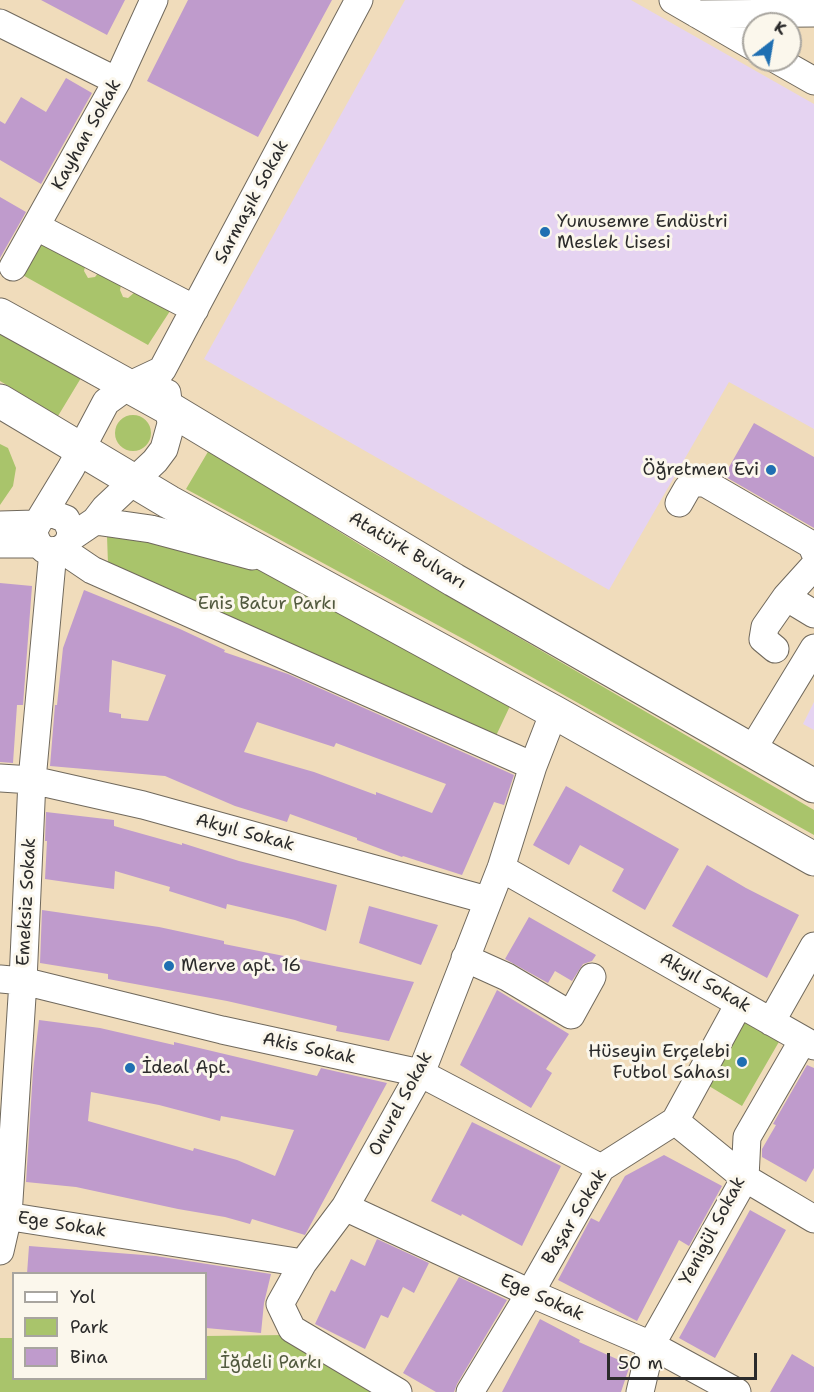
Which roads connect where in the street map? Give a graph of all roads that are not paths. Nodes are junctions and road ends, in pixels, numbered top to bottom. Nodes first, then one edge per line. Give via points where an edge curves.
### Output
1 (154, 0) edge
2 (359, 0) edge
3 (673, 0) edge
4 (814, 13) edge
5 (697, 14) junction
6 (0, 23) edge
7 (742, 40) edge
8 (798, 72) edge
9 (117, 81) junction
10 (814, 81) edge
11 (37, 227) junction
12 (14, 267) dead end
13 (195, 309) junction
14 (0, 315) edge
15 (162, 370) junction
16 (128, 386) junction
17 (0, 401) edge
18 (170, 409) junction
19 (81, 450) junction
20 (134, 480) junction
21 (680, 503) dead end
22 (95, 521) junction
23 (0, 525) edge
24 (50, 538) junction
25 (0, 544) edge
26 (814, 550) edge
27 (282, 564) junction
28 (814, 566) edge
29 (786, 597) junction
30 (814, 614) edge
31 (814, 648) edge
32 (776, 649) dead end
33 (554, 712) junction
34 (752, 750) junction
35 (533, 766) junction
36 (0, 778) edge
37 (32, 780) junction
38 (814, 786) edge
39 (814, 859) edge
40 (501, 868) junction
41 (487, 900) junction
42 (814, 946) edge
43 (465, 958) junction
44 (592, 977) dead end
45 (12, 980) edge
46 (739, 1004) junction
47 (771, 1022) junction
48 (808, 1043) edge
49 (420, 1073) junction
50 (675, 1121) junction
51 (601, 1168) junction
52 (745, 1178) junction
53 (345, 1207) junction
54 (4, 1215) edge
55 (814, 1219) edge
56 (0, 1251) edge
57 (303, 1263) junction
58 (530, 1293) junction
59 (651, 1346) junction
60 (398, 1392) edge
61 (470, 1392) edge
62 (640, 1392) edge
63 (737, 1392) edge

1 - 9 street, Kayhan Sokak
2 - 13 street, Sarmaşık Sokak
3 - 5 street
4 - 5 street
5 - 7 street
6 - 9 street
8 - 10 street
9 - 11 street, Kayhan Sokak
11 - 12 street, Kayhan Sokak
11 - 13 street
13 - 15 street, Sarmaşık Sokak
14 - 16 main road, Atatürk Bulvarı
15 - 16 street
15 - 18 street
16 - 18 main road, Atatürk Bulvarı
16 - 19 street via 106,402
17 - 19 main road
18 - 20 street via 171,424 164,449
18 - 34 main road, Atatürk Bulvarı via 454,580
19 - 20 main road
19 - 24 street
20 - 22 street
20 - 27 main road
21 - 26 street via 692,483 705,483
22 - 24 street
22 - 27 street via 151,529
23 - 24 street
24 - 25 street
24 - 35 street via 92,570
24 - 37 street, Emeksiz Sokak
27 - 33 main road
28 - 29 street
29 - 30 street
29 - 32 street via 765,627 763,639
31 - 34 street
33 - 35 street, Onurel Sokak
33 - 39 main road
34 - 38 main road, Atatürk Bulvarı
35 - 40 street, Onurel Sokak
36 - 37 street, Akyıl Sokak
37 - 41 street, Akyıl Sokak via 143,805
37 - 45 street, Emeksiz Sokak
40 - 41 street, Onurel Sokak
40 - 46 street, Akyıl Sokak
41 - 43 street, Onurel Sokak
42 - 47 street
43 - 44 street via 507,977 571,1015
43 - 49 street, Onurel Sokak
45 - 49 street, Akis Sokak
45 - 54 street, Emeksiz Sokak
46 - 47 street, Akyıl Sokak
46 - 50 street, Başar Sokak
47 - 48 street, Akyıl Sokak
48 - 52 street, Yenigül Sokak via 747,1137
49 - 51 street, Akis Sokak
49 - 53 street, Onurel Sokak
50 - 51 street, Başar Sokak
50 - 52 street
51 - 58 street, Başar Sokak
52 - 55 street
52 - 59 street, Yenigül Sokak
53 - 57 street, Onurel Sokak
53 - 58 street, Ege Sokak
54 - 56 street, Emeksiz Sokak
54 - 57 street, Ege Sokak
57 - 60 street, Onurel Sokak via 280,1304 292,1329
58 - 59 street, Ege Sokak
58 - 61 street, Başar Sokak
59 - 62 street, Yenigül Sokak
59 - 63 street, Ege Sokak

